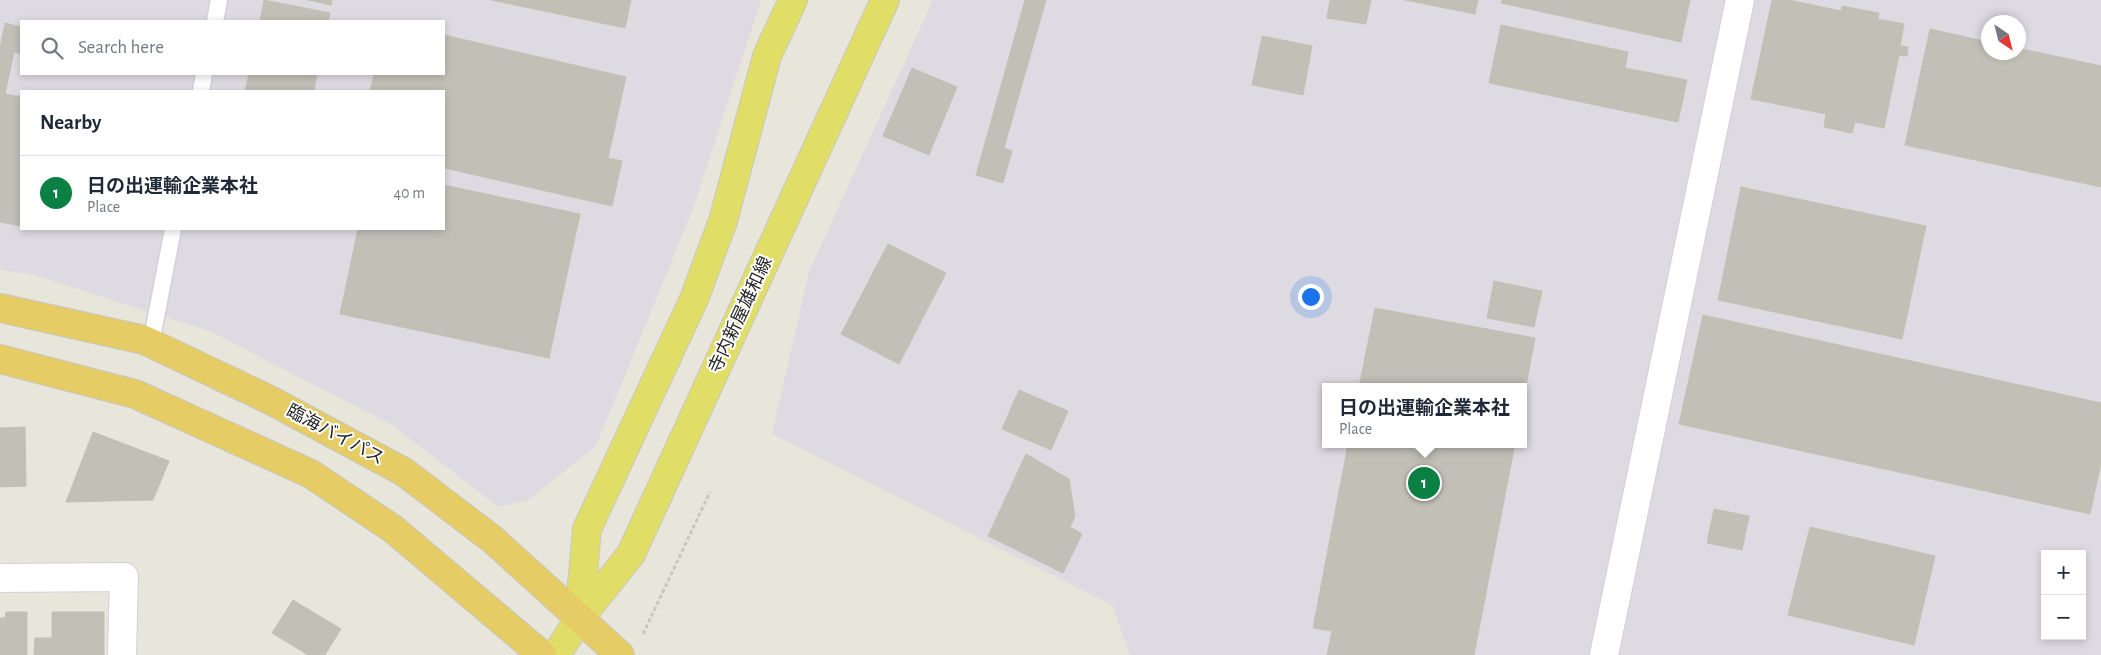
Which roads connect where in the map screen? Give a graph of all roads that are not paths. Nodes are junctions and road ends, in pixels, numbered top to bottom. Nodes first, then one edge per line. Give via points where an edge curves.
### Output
1 (219, 0) edge
2 (793, 0) edge
3 (886, 0) edge
4 (1740, 0) edge
5 (215, 20) edge
6 (204, 75) edge
7 (201, 90) edge
8 (173, 230) edge
9 (0, 308) edge
10 (150, 343) junction
11 (0, 359) edge
12 (0, 578) edge
13 (579, 619) junction
14 (122, 655) edge
15 (542, 655) edge
16 (556, 655) edge
17 (620, 655) edge
18 (1604, 655) edge

1 - 5 lane
2 - 13 main road, 寺内新屋雄和線 via 767,56 723,221 694,299 587,529
3 - 13 main road, 寺内新屋雄和線 via 631,554
4 - 18 street
6 - 7 lane
8 - 10 lane
9 - 10 highway, 臨海バイパス
10 - 13 highway, 臨海バイパス via 270,400 404,472 492,539
11 - 15 highway via 135,394 311,474 394,529
12 - 14 street via 124,577
13 - 16 main road, 寺内新屋雄和線
13 - 17 highway, 臨海バイパス

